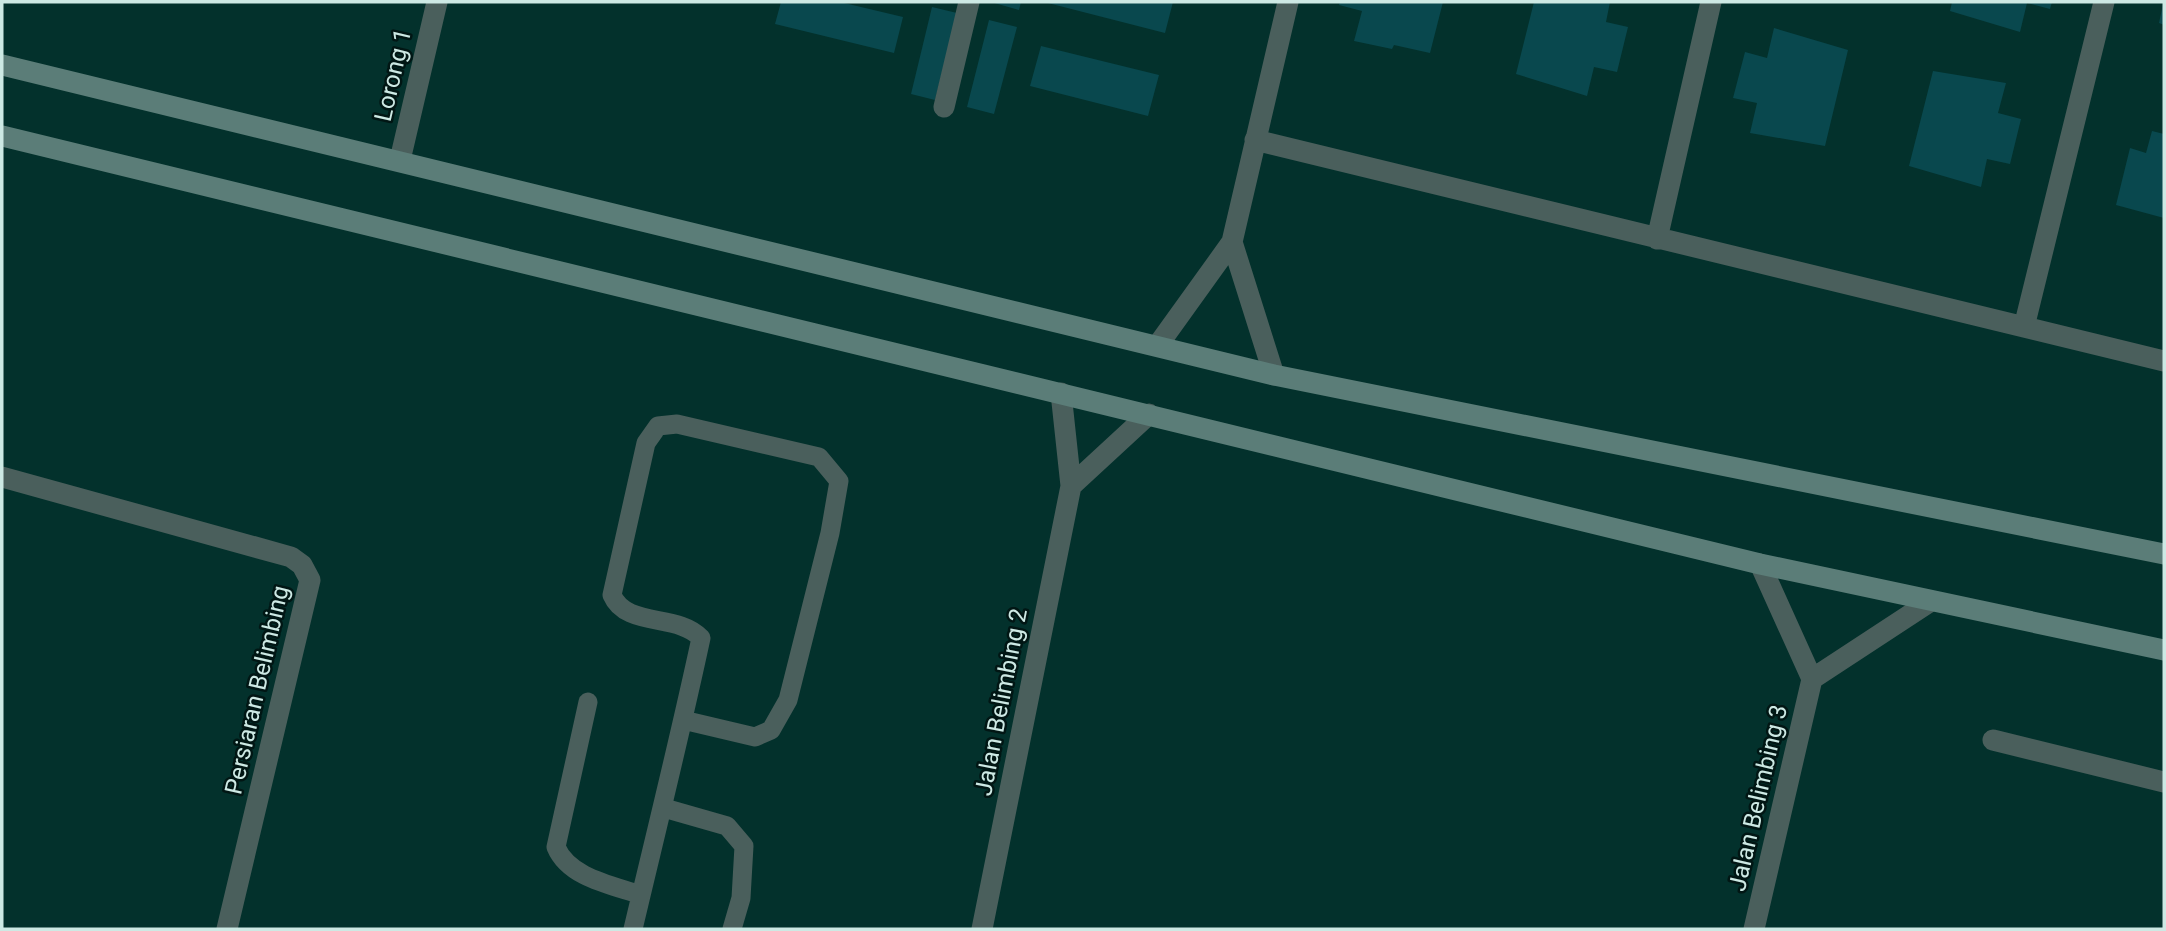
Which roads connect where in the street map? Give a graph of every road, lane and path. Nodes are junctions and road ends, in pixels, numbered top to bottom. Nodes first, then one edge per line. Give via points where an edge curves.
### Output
1 (437, 2) edge
2 (969, 2) edge
3 (1288, 2) edge
4 (1711, 2) edge
5 (2104, 2) edge
6 (2, 65) edge
7 (944, 107) dead end
8 (2, 136) edge
9 (1255, 141) junction
10 (400, 160) junction
11 (1657, 239) junction
12 (1232, 242) junction
13 (2024, 327) junction
14 (1158, 345) junction
15 (2164, 361) edge
16 (1274, 374) junction
17 (1061, 393) junction
18 (1149, 414) junction
19 (2, 477) edge
20 (1071, 486) junction
21 (2164, 554) edge
22 (1760, 564) junction
23 (1931, 601) junction
24 (2164, 650) edge
25 (1812, 679) junction
26 (588, 702) dead end
27 (683, 720) junction
28 (1993, 740) dead end
29 (2164, 782) edge
30 (664, 808) junction
31 (641, 895) junction
32 (228, 929) edge
33 (633, 929) edge
34 (732, 929) edge
35 (982, 929) edge
36 (1754, 929) edge

1 - 10 street, Lorong 1
2 - 7 street
3 - 9 street
4 - 11 street
5 - 13 street
6 - 10 street
8 - 17 street
9 - 11 street
9 - 12 street
10 - 14 street
11 - 13 street
12 - 14 street
12 - 16 street
13 - 15 street
14 - 16 street
16 - 21 street
17 - 18 street
17 - 20 street, Jalan Belimbing 2
18 - 20 street
18 - 22 street
19 - 32 street, Persiaran Belimbing via 291,556 310,580
20 - 35 street, Jalan Belimbing 2
22 - 23 street
22 - 25 street, Jalan Belimbing 3
23 - 24 street
23 - 25 street, Jalan Belimbing 3
25 - 36 street, Jalan Belimbing 3
26 - 31 lane via 556,847 572,868
27 - 27 lane via 755,737 771,730 788,700 839,481 819,457 677,424 658,426 646,443 612,595 617,606 630,613 686,626 701,638
27 - 30 lane
28 - 29 street
30 - 31 lane
30 - 34 lane via 727,826 744,846 741,898
31 - 33 lane

